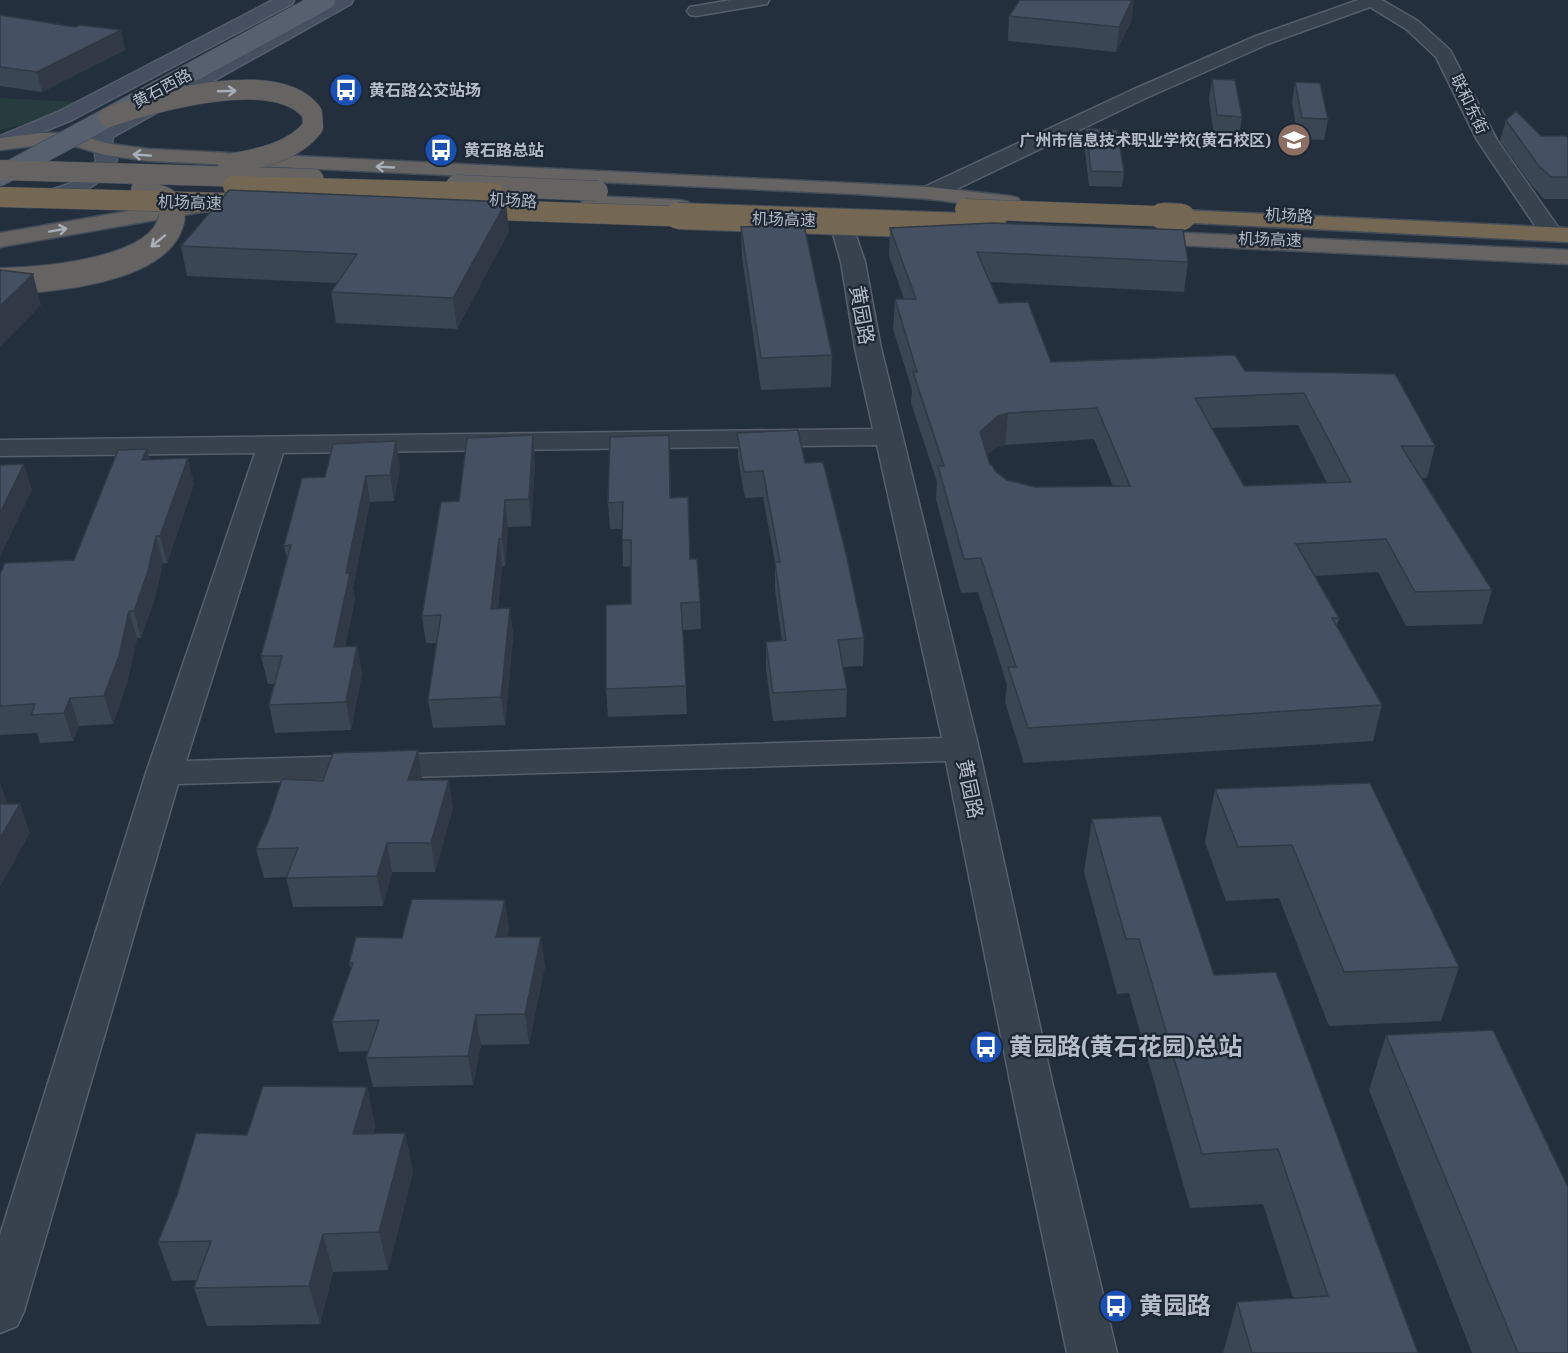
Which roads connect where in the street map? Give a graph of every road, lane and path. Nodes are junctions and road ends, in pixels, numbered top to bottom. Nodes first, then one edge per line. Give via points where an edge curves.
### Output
1 (286, 0) edge
2 (306, 0) edge
3 (325, 0) edge
4 (345, 0) edge
5 (761, 0) edge
6 (1368, 1) edge
7 (696, 11) dead end
8 (110, 93) junction
9 (159, 102) junction
10 (109, 117) junction
11 (0, 143) edge
12 (105, 149) junction
13 (264, 161) junction
14 (0, 164) edge
15 (0, 170) edge
16 (125, 178) junction
17 (0, 180) edge
18 (930, 193) junction
19 (49, 196) junction
20 (0, 197) edge
21 (595, 197) junction
22 (227, 202) junction
23 (1010, 203) junction
24 (0, 206) edge
25 (842, 227) junction
26 (1561, 230) edge
27 (1119, 237) edge
28 (0, 240) edge
29 (1568, 252) edge
30 (1568, 257) edge
31 (0, 281) edge
32 (888, 437) junction
33 (272, 445) junction
34 (0, 448) edge
35 (962, 749) junction
36 (164, 773) junction
37 (0, 1311) edge
38 (1092, 1353) edge

1 - 8 main road
2 - 14 main road, 黄石西路
3 - 10 main road, 黄石西路, bridge
4 - 9 main road
5 - 7 street
6 - 18 street via 1262,40
6 - 26 street, 联和东街 via 1412,25 1444,54 1487,140
8 - 9 main road
8 - 11 main road
9 - 12 main road via 102,136
10 -> 16 highway, bridge via 168,99 223,91 286,97 304,104 315,121 307,134 291,146 267,156
10 - 17 main road, 黄石西路, bridge
11 - 12 highway, 机场路 via 63,138 88,141
13 -> 12 highway, 机场路 via 149,156
12 - 19 main road via 105,165 98,173
18 -> 13 highway, 机场路
13 - 22 highway via 223,177 215,189
15 - 16 highway, 机场路, bridge
16 - 17 highway, 机场路
16 - 21 highway, 机场路, bridge
16 -> 31 highway, bridge via 174,204 172,229 161,240 125,261 74,276
17 - 26 highway, 机场高速, bridge
18 - 23 highway, 机场路
19 - 22 main road
19 - 24 main road
20 - 29 highway, 机场高速, bridge via 750,217
21 - 23 highway, 机场路
21 - 25 highway, 机场路 via 906,217 1014,232
22 - 25 highway, 机场路
28 -> 22 highway, 机场路
23 - 26 highway, 机场路
25 - 32 street, 黄园路 via 853,262
27 - 30 highway, 机场路
32 - 33 street
32 - 35 street, 黄园路
33 - 34 street
33 - 36 street
35 - 36 street
35 - 38 street, 黄园路
36 - 37 street

